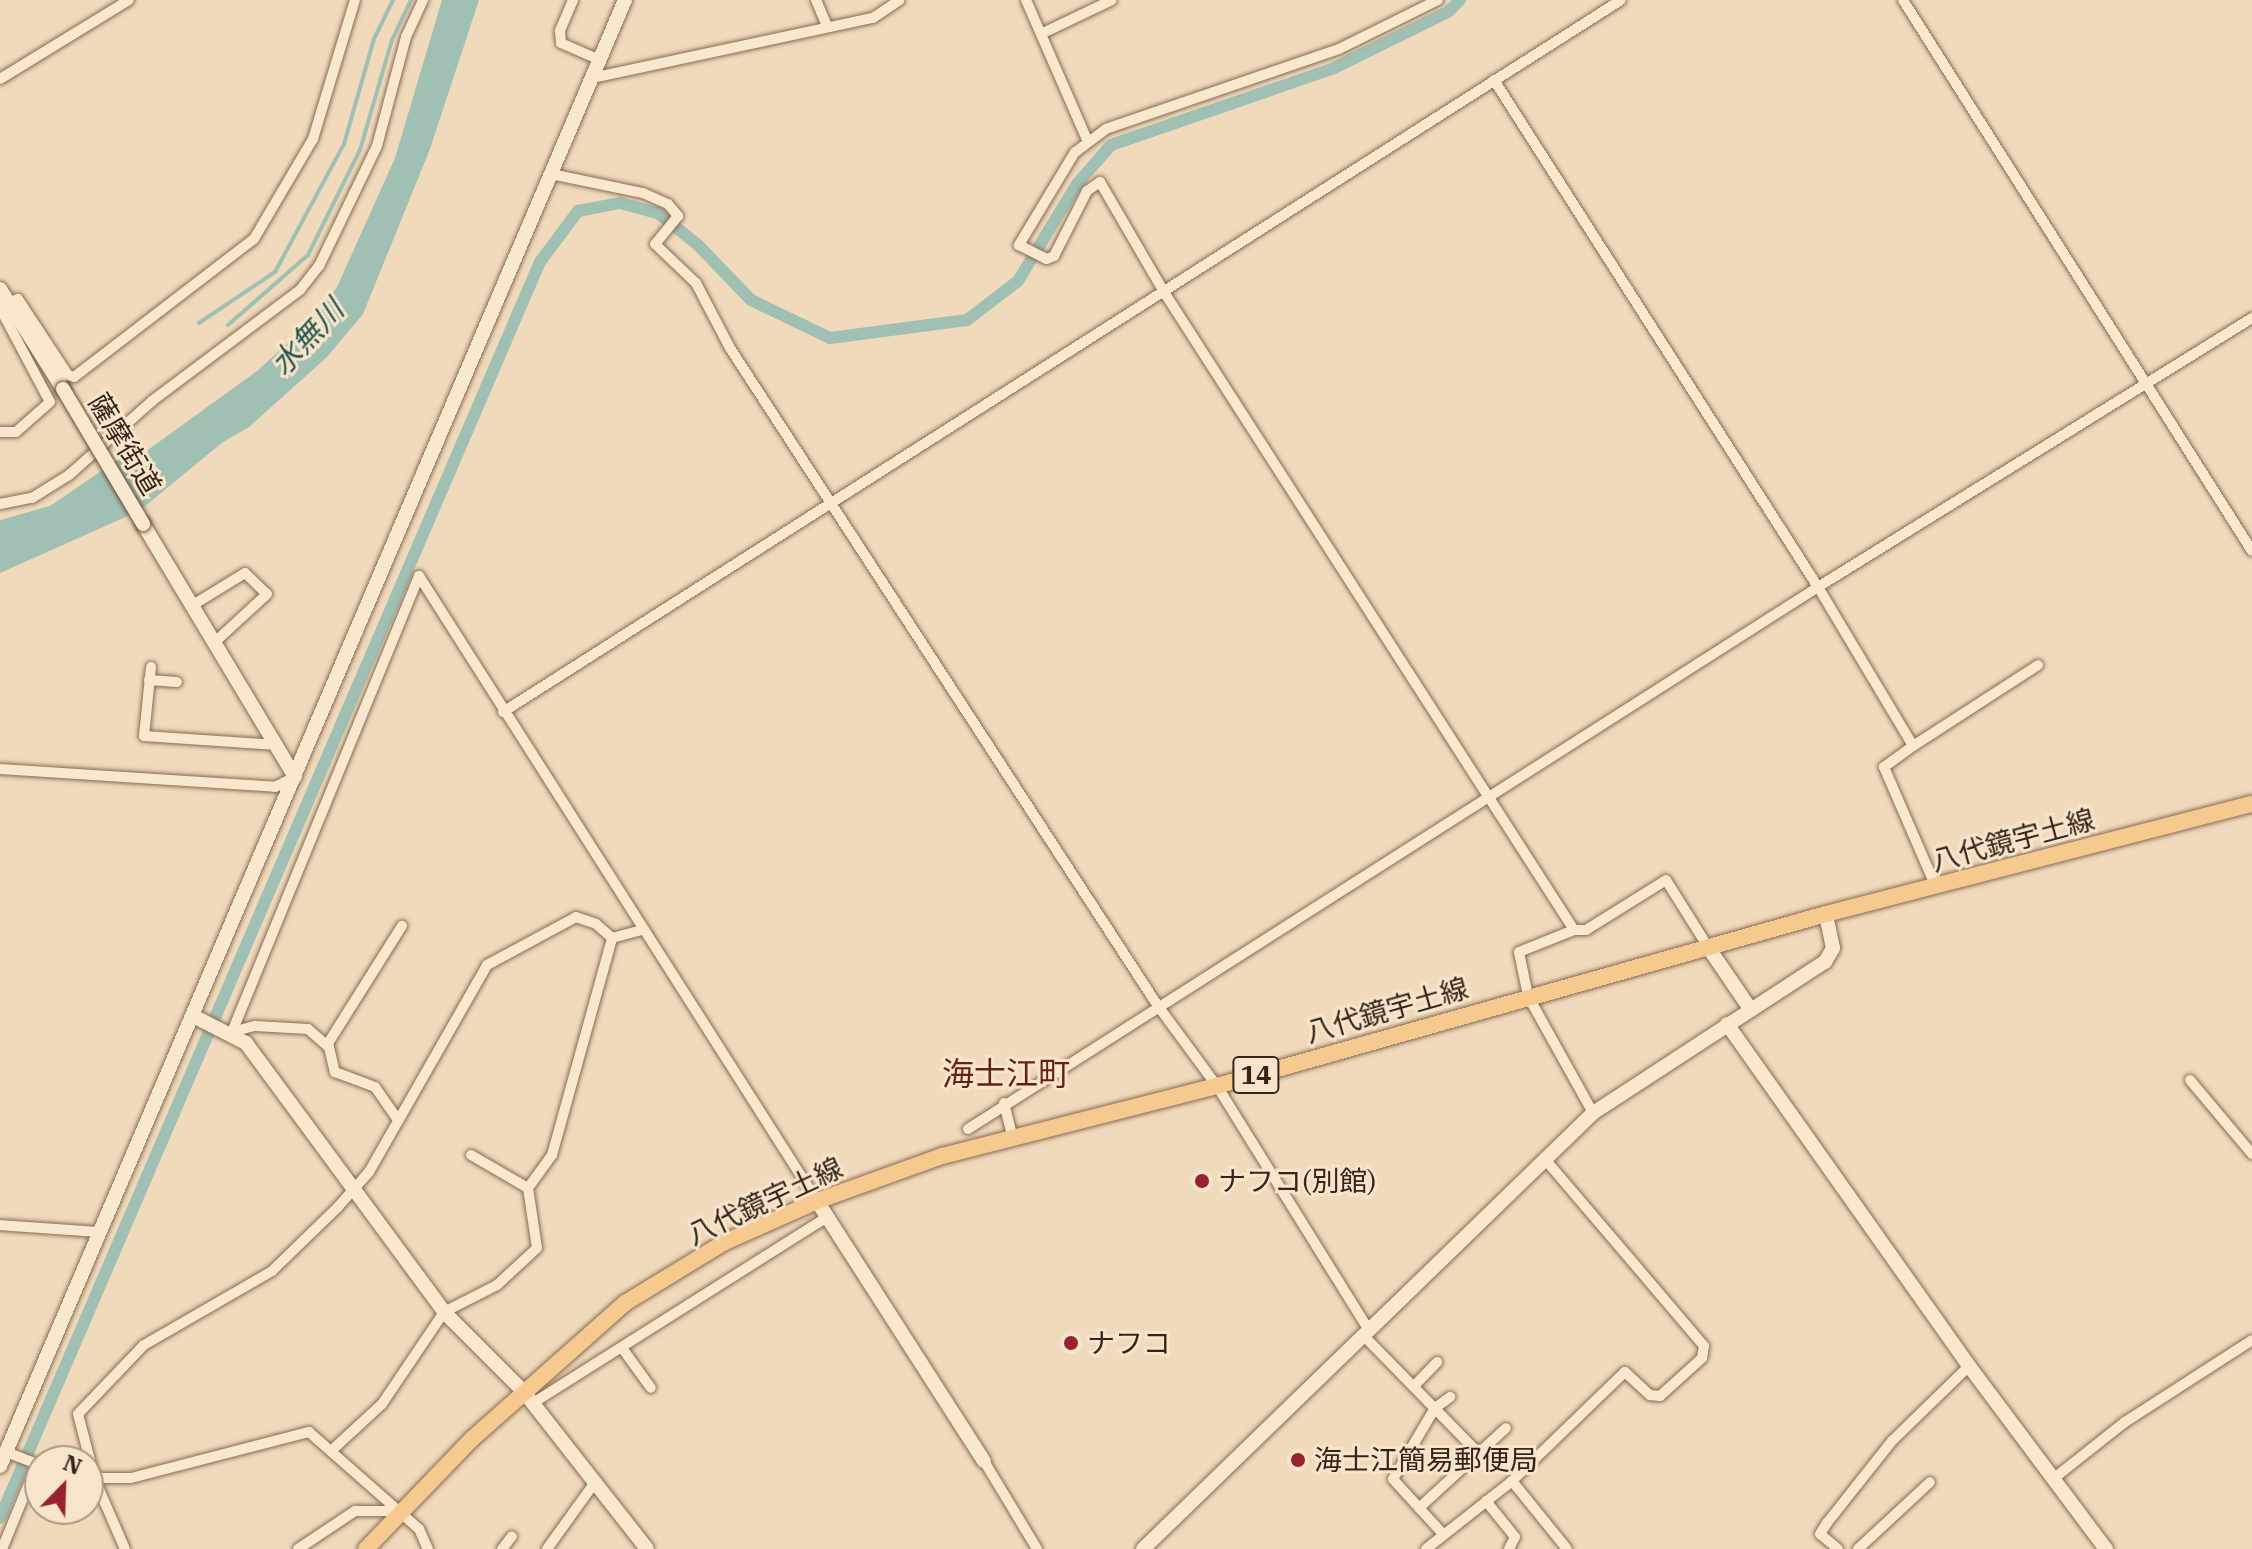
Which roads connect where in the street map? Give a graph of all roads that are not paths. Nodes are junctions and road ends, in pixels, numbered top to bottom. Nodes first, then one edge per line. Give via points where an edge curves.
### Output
1 (129, 0) edge
2 (355, 0) edge
3 (423, 0) edge
4 (573, 0) edge
5 (625, 0) edge
6 (816, 0) edge
7 (900, 0) edge
8 (1026, 0) edge
9 (1112, 0) edge
10 (1438, 0) edge
11 (1621, 0) edge
12 (1903, 0) edge
13 (826, 24) junction
14 (1043, 33) junction
15 (600, 60) junction
16 (592, 78) junction
17 (0, 79) edge
18 (1494, 80) junction
19 (1088, 142) junction
20 (551, 174) junction
21 (1164, 292) junction
22 (2, 301) edge
23 (2252, 318) edge
24 (2147, 387) junction
25 (0, 432) edge
26 (832, 502) junction
27 (0, 504) edge
28 (2252, 551) edge
29 (1818, 587) junction
30 (193, 605) junction
31 (215, 642) junction
32 (2038, 665) dead end
33 (151, 667) dead end
34 (149, 680) junction
35 (177, 682) dead end
36 (503, 712) junction
37 (277, 745) junction
38 (1913, 746) junction
39 (0, 769) edge
40 (295, 777) junction
41 (1489, 796) junction
42 (2252, 804) edge
43 (1936, 887) junction
44 (1826, 914) junction
45 (402, 926) dead end
46 (642, 930) junction
47 (1574, 930) junction
48 (612, 938) junction
49 (1708, 947) junction
50 (1528, 996) junction
51 (1158, 1006) junction
52 (1751, 1010) junction
53 (193, 1016) junction
54 (1727, 1024) junction
55 (232, 1032) junction
56 (327, 1045) junction
57 (2190, 1080) dead end
58 (1217, 1086) junction
59 (1004, 1103) junction
60 (1593, 1113) junction
61 (396, 1117) junction
62 (968, 1129) dead end
63 (1013, 1139) junction
64 (2252, 1154) edge
65 (471, 1155) dead end
66 (1544, 1158) junction
67 (353, 1188) junction
68 (528, 1188) junction
69 (817, 1201) junction
70 (827, 1217) junction
71 (0, 1225) edge
72 (101, 1232) junction
73 (444, 1312) junction
74 (1366, 1332) junction
75 (2252, 1340) edge
76 (622, 1348) junction
77 (1437, 1362) dead end
78 (1969, 1366) junction
79 (1415, 1385) junction
80 (651, 1388) dead end
81 (1450, 1397) dead end
82 (528, 1398) junction
83 (1435, 1408) junction
84 (1506, 1428) dead end
85 (85, 1445) edge
86 (331, 1451) junction
87 (7, 1452) junction
88 (1478, 1453) junction
89 (24, 1459) edge
90 (984, 1461) joint
91 (0, 1466) edge
92 (104, 1479) edge
93 (2053, 1479) junction
94 (1512, 1481) junction
95 (1930, 1482) dead end
96 (593, 1485) junction
97 (24, 1498) edge
98 (1486, 1501) junction
99 (104, 1504) edge
100 (1419, 1508) junction
101 (400, 1511) junction
102 (1443, 1534) junction
103 (512, 1536) dead end
104 (2, 1549) edge
105 (125, 1549) edge
106 (298, 1549) edge
107 (366, 1549) edge
108 (428, 1549) edge
109 (502, 1549) edge
110 (547, 1549) edge
111 (647, 1549) edge
112 (1037, 1549) edge
113 (1143, 1549) edge
114 (1426, 1549) edge
115 (1509, 1549) edge
116 (1567, 1549) edge
117 (1838, 1549) edge
118 (1858, 1549) edge
119 (2106, 1549) edge

1 - 17 street
2 - 22 street via 313,139 254,239 74,377 18,299
3 - 27 street via 406,37 377,146 319,266 300,290 152,401 69,475 32,498
4 - 15 street via 560,31 561,43
5 - 15 street
6 - 13 street
7 - 13 street via 873,18
8 - 14 street
9 - 14 street
10 - 19 street via 1339,49 1140,116
11 - 18 street
12 - 24 street
13 - 16 street
14 - 19 street
15 - 16 street
16 - 20 street
18 - 21 street
18 - 29 street
19 - 21 street via 1075,152 1019,245 1047,259 1054,256 1087,191 1100,182
20 - 26 street via 643,193 668,204 678,216 655,244 696,283 730,348
20 - 40 street
21 - 26 street
21 - 41 street
22 - 25 street via 50,402 16,432
22 - 30 street, 薩摩街道, bridge via 63,389
23 - 24 street
24 - 28 street
24 - 29 street
26 - 36 street
26 - 51 street
29 - 38 street
29 - 41 street
30 - 31 street, 薩摩街道
30 - 31 street via 245,573 267,594
31 - 37 street, 薩摩街道
32 - 38 street
33 - 34 street
34 - 35 street
34 - 37 street via 144,736
36 - 46 street
36 - 55 street via 419,576
37 - 40 street, 薩摩街道
38 - 43 street via 1884,767
39 - 40 street via 275,787
40 - 53 street
41 - 47 street
41 - 51 street
42 - 43 main road, 八代鏡宇土線 / 14
43 - 44 main road, 八代鏡宇土線 / 14
44 - 49 main road, 八代鏡宇土線 / 14
44 - 52 street via 1833,948 1825,962
45 - 56 street
46 - 48 street
46 - 69 street
47 - 49 street via 1586,930 1666,880
47 - 50 street via 1519,952
48 - 61 street via 596,924 576,917 487,965 419,1087
48 - 68 street via 552,1155
49 - 50 main road, 八代鏡宇土線 / 14
49 - 52 street
50 - 58 main road, 八代鏡宇土線 / 14
50 - 60 street
51 - 58 street
51 - 59 street
52 - 54 street
53 - 55 street
53 - 72 street
54 - 60 street
54 - 78 street
55 - 56 street via 255,1026 308,1029
55 - 67 street
56 - 61 street via 335,1072 375,1087
57 - 64 street
58 - 63 main road, 八代鏡宇土線 / 14
58 - 74 street
59 - 62 street
59 - 63 street
60 - 66 street
61 - 67 street via 369,1172
63 - 69 main road, 八代鏡宇土線 / 14 via 942,1156
65 - 68 street
66 - 74 street
66 - 94 street via 1704,1346 1697,1367 1660,1396 1650,1395 1625,1372
67 - 73 street
67 - 85 street via 272,1271 161,1333 107,1380 78,1414
68 - 73 street via 537,1248 497,1285
69 - 70 street
69 - 82 main road, 八代鏡宇土線 / 14 via 725,1242 625,1303
70 - 76 street
70 - 90 street
71 - 72 street
72 - 87 street
73 - 82 street
73 - 86 street via 382,1404
74 - 79 street
74 - 113 street
75 - 93 street via 2125,1422
76 - 80 street
76 - 82 street
77 - 79 street
78 - 93 street
78 - 117 street via 1892,1441 1827,1523 1820,1534
79 - 83 street
81 - 83 street
82 - 96 street
82 - 101 main road, 八代鏡宇土線 / 14
83 - 88 street
83 - 100 street via 1393,1479
84 - 88 street
86 - 92 street via 309,1432 286,1434 131,1478
86 - 101 street
87 - 89 street
87 - 91 street
88 - 100 street
90 - 112 street
93 - 119 street
94 - 98 street
94 - 116 street
95 - 118 street
96 - 110 street
96 - 111 street
97 - 104 street
98 - 102 street
98 - 115 street via 1515,1537
99 - 105 street
100 - 102 street
101 - 106 street via 355,1511
101 - 107 main road, 八代鏡宇土線 / 14
101 - 108 street via 419,1529
102 - 114 street
103 - 109 street

